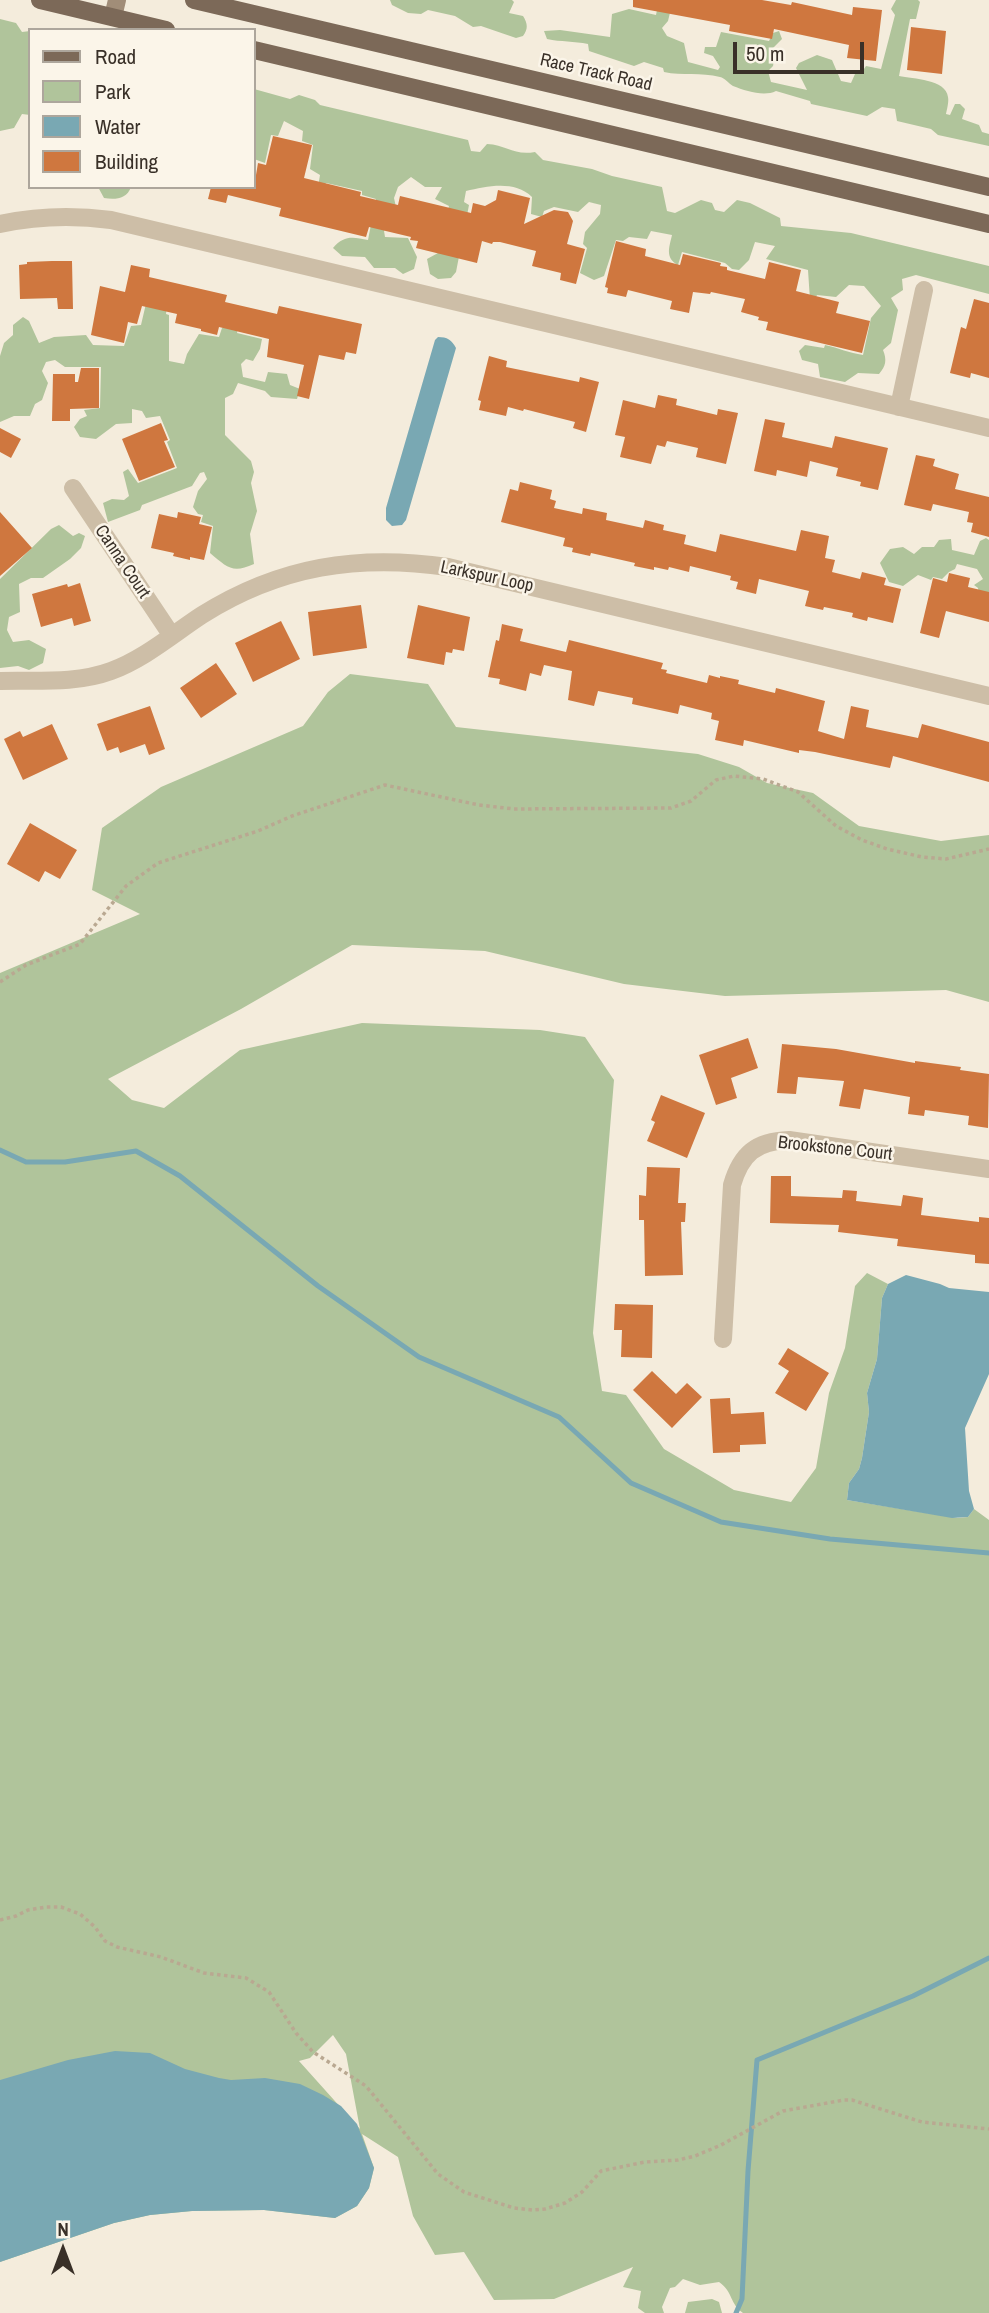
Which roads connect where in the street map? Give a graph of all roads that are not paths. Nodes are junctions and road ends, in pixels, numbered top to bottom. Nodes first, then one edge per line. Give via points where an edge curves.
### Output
1 (40, 0) edge
2 (194, 0) edge
3 (115, 9) edge
4 (161, 28) edge
5 (256, 50) edge
6 (989, 187) edge
7 (0, 224) edge
8 (989, 224) edge
9 (924, 290) dead end
10 (899, 407) junction
11 (989, 428) edge
12 (73, 488) dead end
13 (172, 636) junction
14 (0, 681) edge
15 (989, 696) edge
16 (989, 1169) edge
17 (723, 1339) dead end

1 - 3 main road
2 - 6 main road, Race Track Road
3 - 4 main road
5 - 8 main road
7 - 10 street via 53,217 111,220
9 - 10 street
10 - 11 street
12 - 13 street, Canna Court
13 - 14 street, Larkspur Loop via 111,671 65,680
13 - 15 street, Larkspur Loop via 238,594 274,579 355,562 417,563
16 - 17 street, Brookstone Court via 789,1140 758,1146 745,1156 732,1185

